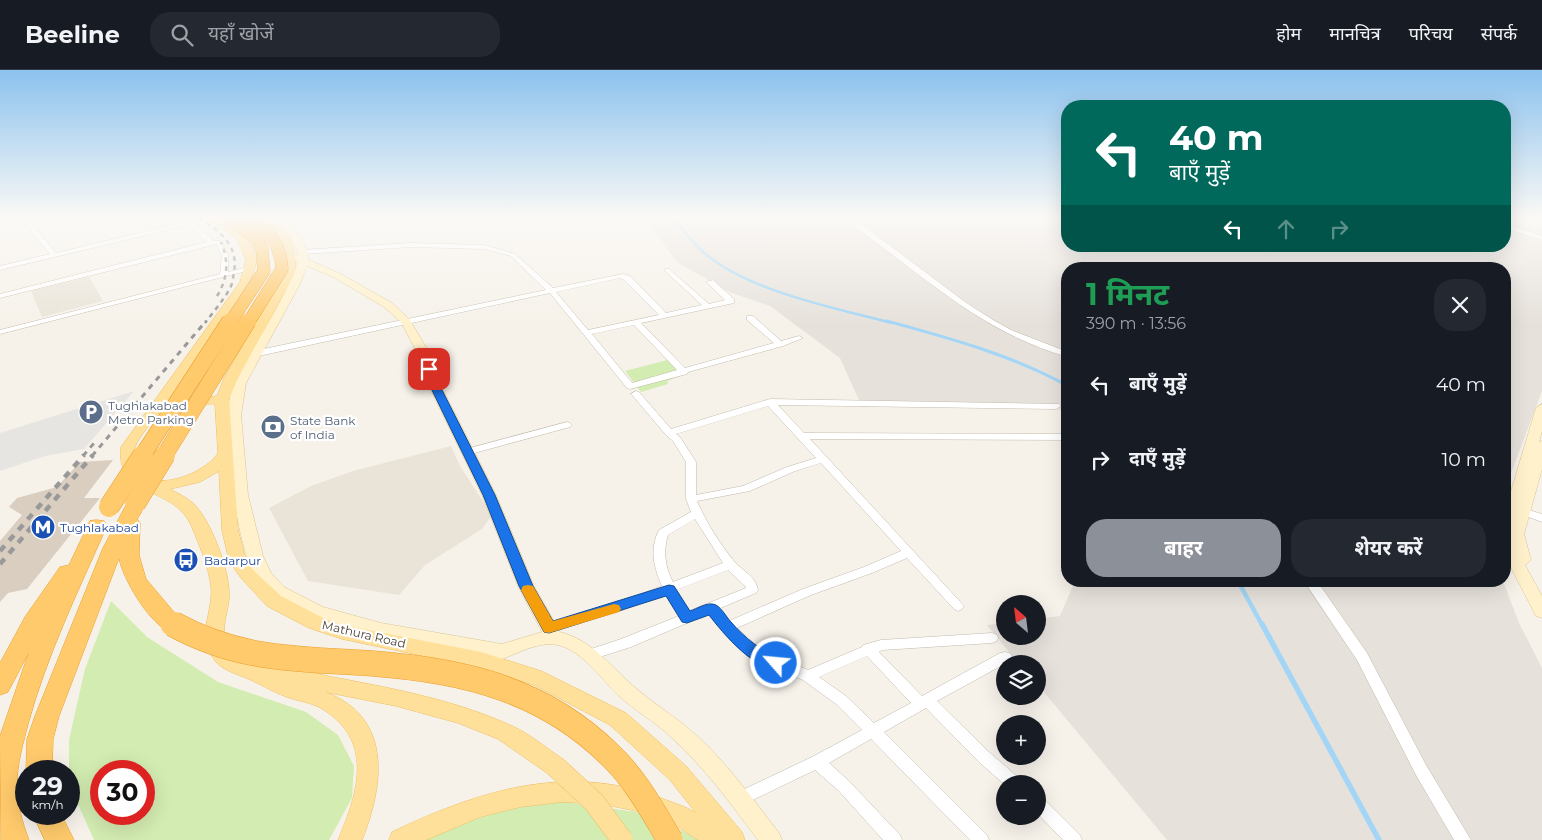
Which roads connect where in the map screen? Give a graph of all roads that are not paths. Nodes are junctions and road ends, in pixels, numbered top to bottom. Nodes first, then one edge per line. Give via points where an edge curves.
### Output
1 (63, 253) edge
2 (170, 253) edge
3 (224, 253) edge
4 (247, 253) edge
5 (263, 253) edge
6 (281, 253) edge
7 (298, 253) edge
8 (299, 253) edge
9 (328, 253) edge
10 (506, 253) edge
11 (895, 253) edge
12 (54, 255) joint
13 (300, 256) junction
14 (0, 268) edge
15 (248, 269) junction
16 (667, 270) dead end
17 (224, 274) junction
18 (710, 282) dead end
19 (550, 290) junction
20 (0, 296) edge
21 (706, 306) junction
22 (665, 316) junction
23 (750, 318) dead end
24 (405, 320) junction
25 (636, 322) junction
26 (0, 332) edge
27 (586, 333) junction
28 (799, 338) dead end
29 (780, 344) junction
30 (1061, 352) edge
31 (254, 354) junction
32 (684, 372) junction
33 (636, 394) dead end
34 (222, 399) junction
35 (770, 402) junction
36 (1056, 406) dead end
37 (156, 408) junction
38 (1542, 408) edge
39 (567, 424) dead end
40 (669, 433) junction
41 (802, 436) junction
42 (1061, 437) edge
43 (1542, 445) edge
44 (226, 452) junction
45 (467, 452) junction
46 (823, 459) junction
47 (143, 482) junction
48 (691, 499) junction
49 (132, 511) junction
50 (1522, 511) junction
51 (697, 513) junction
52 (1511, 516) edge
53 (1542, 518) edge
54 (97, 526) junction
55 (908, 553) junction
56 (1511, 553) edge
57 (730, 565) junction
58 (1314, 587) edge
59 (669, 590) junction
60 (1542, 595) edge
61 (958, 606) dead end
62 (711, 608) junction
63 (1542, 612) edge
64 (687, 618) junction
65 (727, 627) junction
66 (552, 633) junction
67 (992, 638) dead end
68 (868, 649) junction
69 (503, 651) junction
70 (590, 655) junction
71 (481, 660) junction
72 (996, 662) edge
73 (255, 673) junction
74 (808, 676) junction
75 (0, 685) edge
76 (924, 702) junction
77 (874, 730) junction
78 (39, 760) edge
79 (818, 762) junction
80 (1005, 775) edge
81 (739, 798) junction
82 (1046, 812) edge
83 (52, 825) edge
84 (15, 840) edge
85 (60, 840) edge
86 (350, 840) edge
87 (401, 840) edge
88 (622, 840) edge
89 (670, 840) edge
90 (719, 840) edge
91 (733, 840) edge
92 (771, 840) edge
93 (894, 840) edge
94 (982, 840) edge
95 (1074, 840) edge
96 (1463, 840) edge

1 - 12 street
2 - 20 street
3 - 17 street
4 - 15 main road
5 - 54 highway, bridge via 264,271
6 - 49 highway, Mathura Road, bridge via 282,269 209,382
7 - 13 main road
8 - 13 street
9 - 13 street
10 - 19 street via 513,255
11 - 30 street via 994,324
12 - 14 street
13 - 24 street via 388,304
13 - 31 street via 295,284
13 - 34 main road, Mathura Road
15 - 17 street
15 - 37 main road via 245,282
16 - 21 street
17 - 26 street
18 - 21 street via 732,300
19 - 22 street via 624,276
19 - 24 street
19 - 27 street
21 - 22 street
22 - 25 street
23 - 29 street
24 - 31 street
24 - 45 street via 425,356 433,382
25 - 27 street
25 - 32 street
27 - 32 street via 630,386
28 - 29 street
29 - 32 street
31 - 69 street via 240,382 234,415 241,495 255,556 269,583 318,612 347,621
33 - 40 street
34 - 37 main road
34 - 44 main road, Mathura Road
35 - 36 street
35 - 40 street
35 - 41 street
37 - 47 main road via 126,453 130,472
38 - 52 street
39 - 45 street
40 - 48 street via 678,439 691,462
41 - 42 street
41 - 46 street
43 - 50 street
44 - 47 main road via 216,467 194,478 164,485
44 - 71 main road, Mathura Road via 230,530 238,561 274,601 316,623 342,632
45 - 66 street via 489,495 526,586
46 - 48 street via 746,489
46 - 55 street
47 - 73 main road via 179,500 194,514 220,589 215,642 225,658
48 - 51 street
49 - 78 highway via 113,548 46,716
49 - 89 highway, Mathura Road, bridge via 128,542 131,572 140,589 156,607 185,632 216,645 267,658 420,667 506,686 551,708 611,754 642,793
50 - 53 street
50 - 60 street via 1517,542
51 - 57 street
51 - 59 street via 662,535 660,555 663,578
54 - 75 highway via 33,624
54 - 84 highway via 34,667 19,711 6,762 4,792
55 - 61 street
55 - 65 street via 790,598
56 - 63 street
57 - 59 street
57 - 62 street via 751,584 752,590
58 - 96 street via 1362,657 1421,770
59 - 64 street
59 - 66 street
62 - 64 street
62 - 65 street
64 - 70 street
65 - 74 street via 760,656
66 - 69 street
66 - 70 street
67 - 68 street via 893,643
68 - 74 street
68 - 76 street
69 - 71 street
70 - 81 street via 626,692 695,747
71 - 91 main road, Mathura Road via 541,679 618,719 678,773
72 - 76 street
73 - 86 main road via 328,702 342,711 361,734 370,766 369,784 365,804
73 - 88 main road, bridge via 299,678 396,698 454,713 506,734 555,766 594,802
74 - 77 street
76 - 77 street
76 - 80 street
77 - 79 street
77 - 94 street
79 - 81 street
79 - 93 street
81 - 92 street
82 - 95 street
83 - 85 highway
87 - 90 main road via 441,820 499,801 524,795 578,792 612,794 666,808

